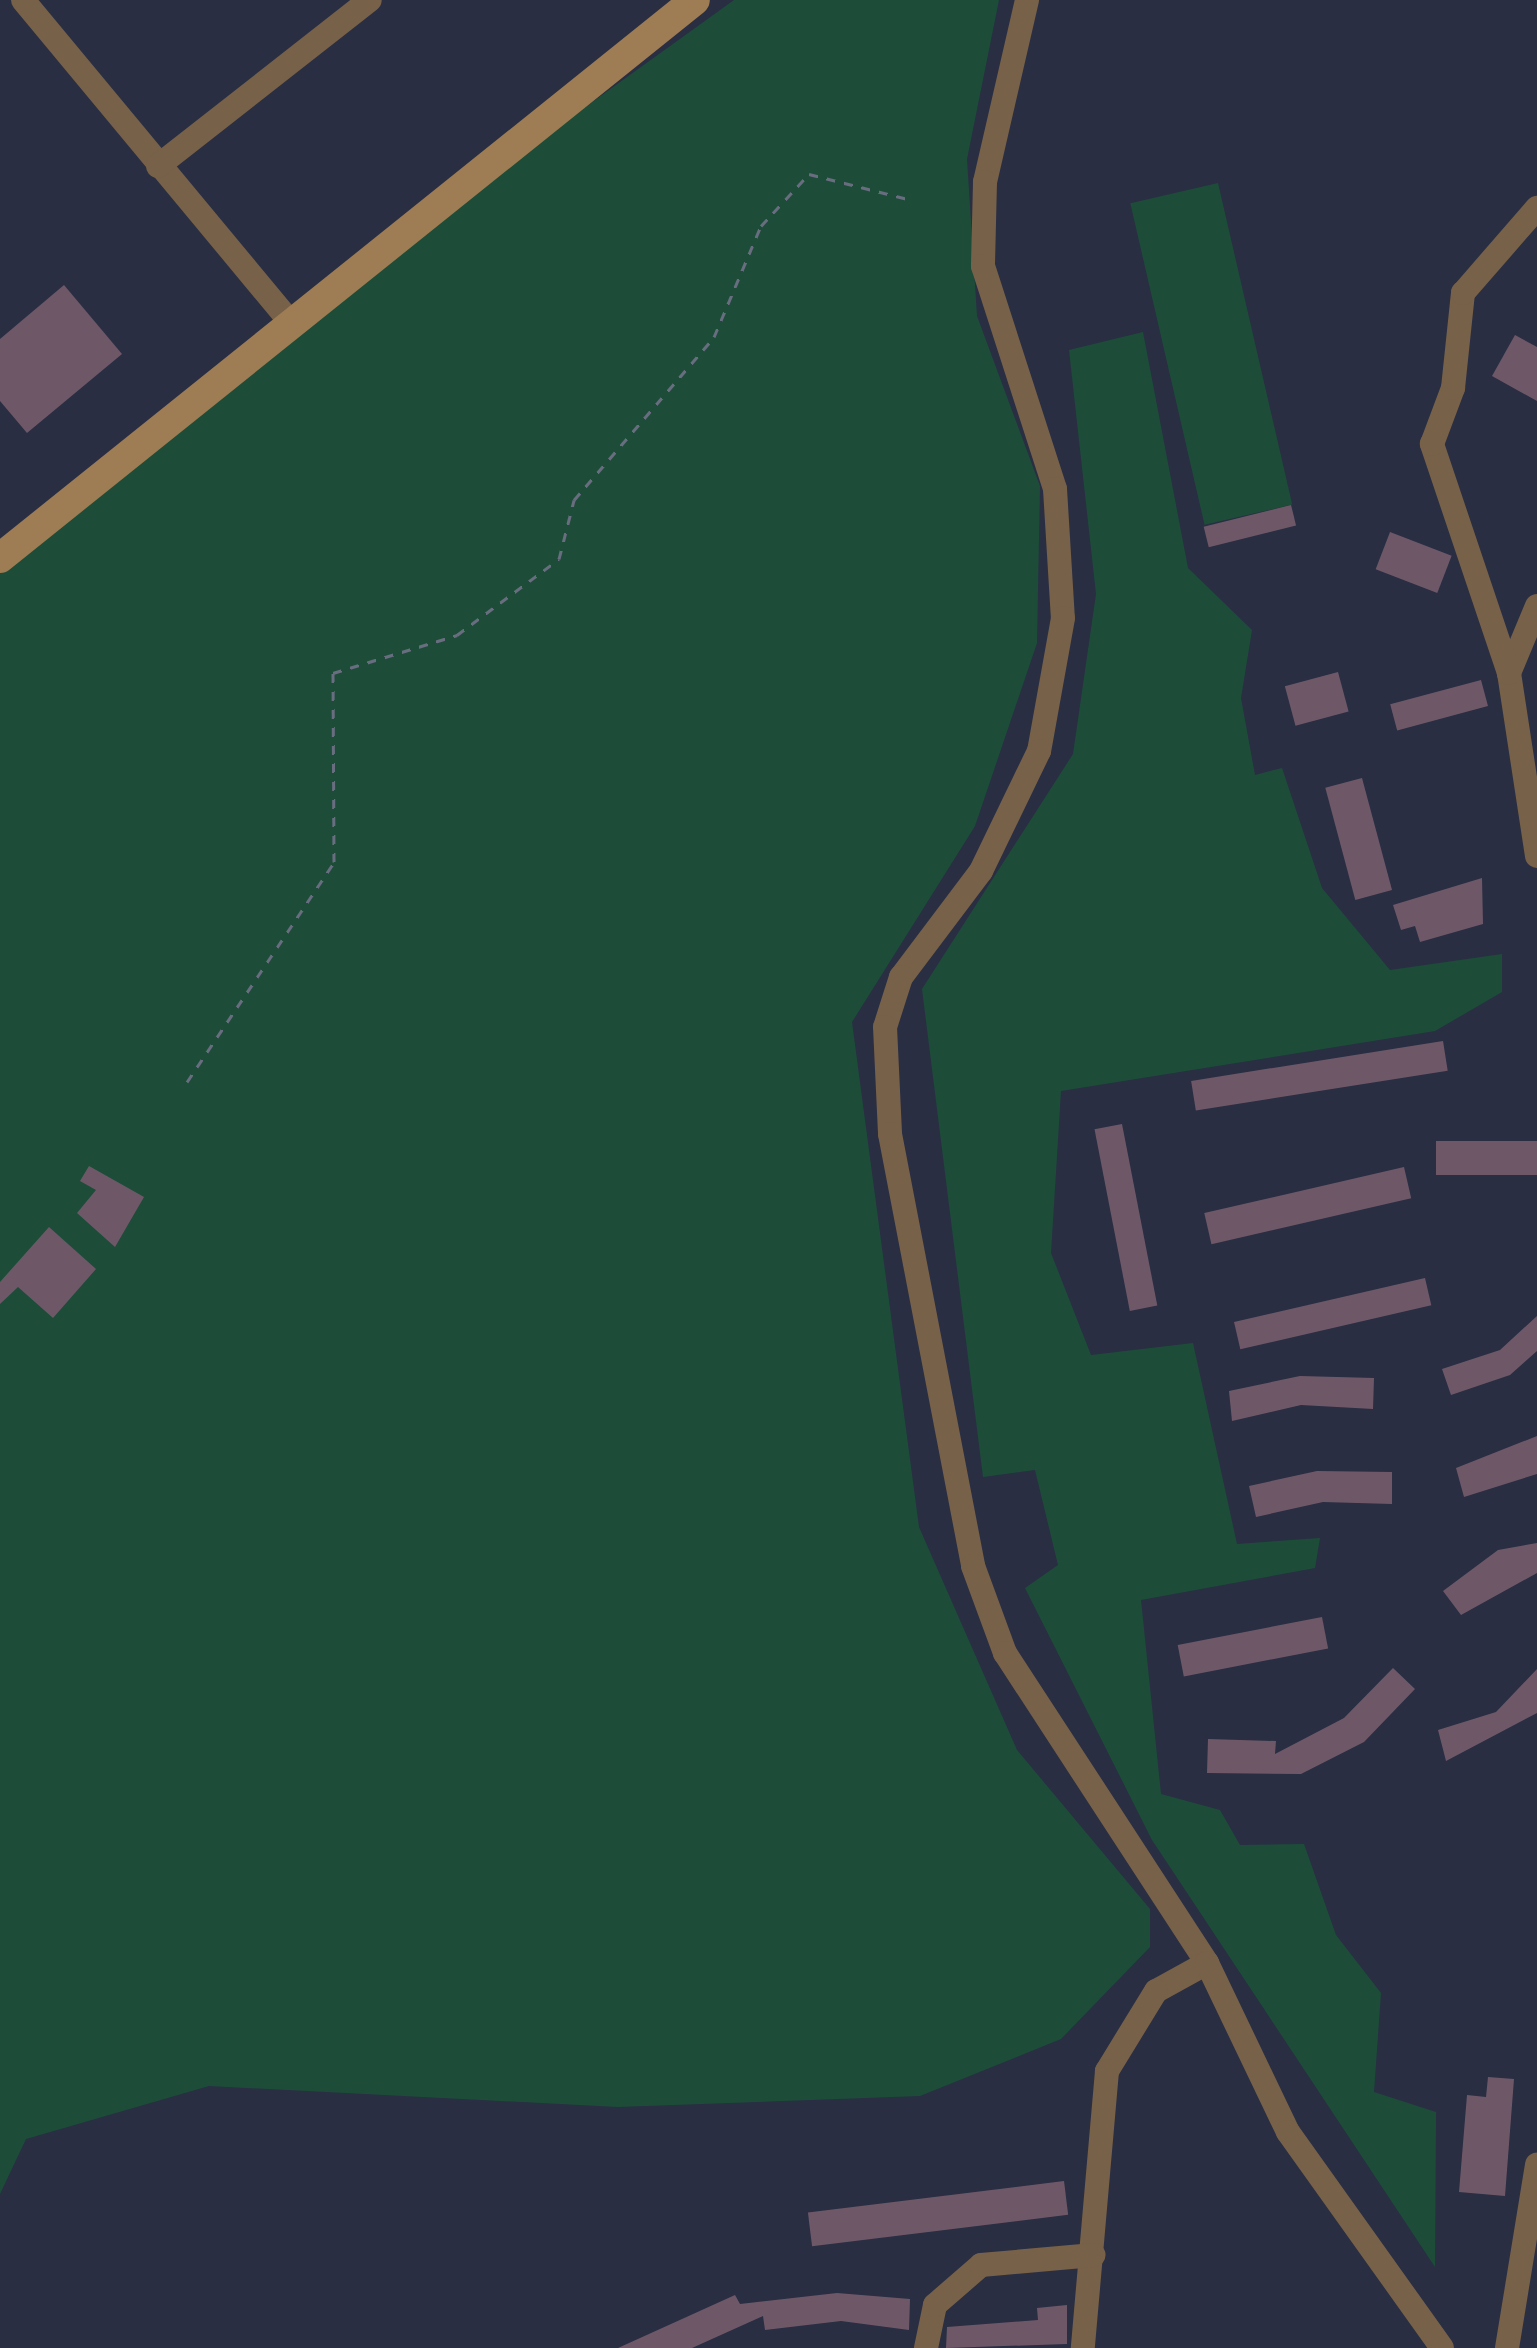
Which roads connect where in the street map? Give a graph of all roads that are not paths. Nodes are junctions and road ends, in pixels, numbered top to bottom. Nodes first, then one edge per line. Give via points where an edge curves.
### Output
1 (23, 0) edge
2 (370, 0) edge
3 (695, 0) edge
4 (1027, 0) edge
5 (158, 166) junction
6 (1537, 208) edge
7 (292, 324) junction
8 (0, 558) edge
9 (1537, 606) edge
10 (1509, 673) junction
11 (1537, 856) edge
12 (1207, 1963) junction
13 (1537, 2164) edge
14 (1094, 2255) junction
15 (926, 2348) edge
16 (1083, 2348) edge
17 (1442, 2348) edge
18 (1507, 2348) edge

1 - 5 street
2 - 5 street
3 - 7 street
4 - 12 street via 985,182 983,266 1055,489 1064,618 1039,751 1009,820 901,977 885,1027 890,1134 973,1566 1005,1653
5 - 7 street
6 - 10 street via 1462,293 1453,388 1432,444
7 - 8 street
9 - 10 street
10 - 11 street
12 - 14 street via 1156,1991 1107,2072
12 - 17 street via 1288,2132
13 - 18 street
14 - 15 street via 982,2265 935,2305
14 - 16 street

